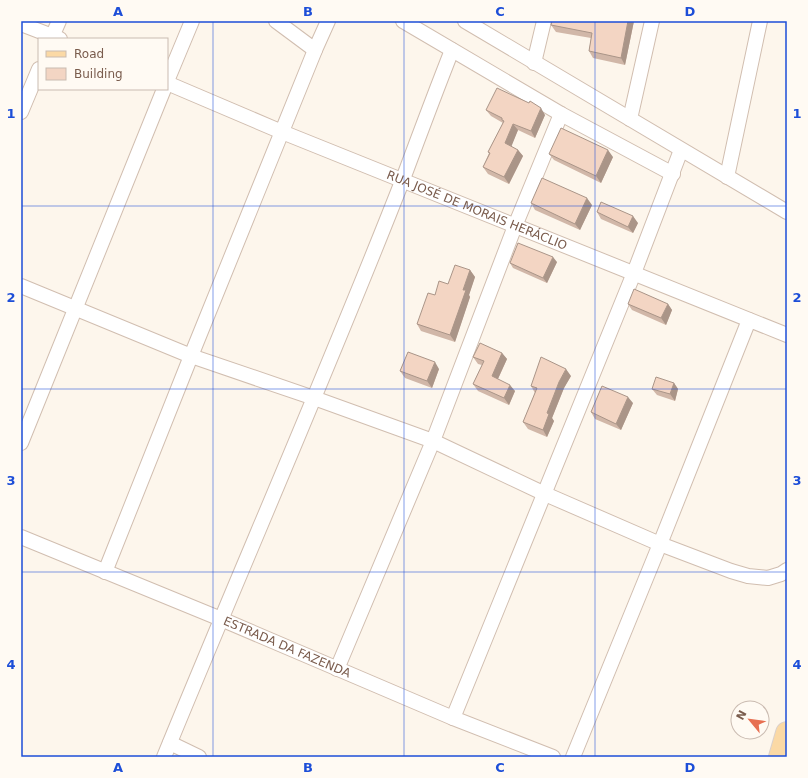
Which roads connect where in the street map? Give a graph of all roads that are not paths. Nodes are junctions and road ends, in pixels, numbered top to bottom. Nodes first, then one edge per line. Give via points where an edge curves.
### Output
1 (59, 21) edge
2 (192, 21) edge
3 (276, 21) edge
4 (328, 21) edge
5 (403, 21) edge
6 (465, 21) edge
7 (544, 21) edge
8 (652, 21) edge
9 (760, 21) edge
10 (21, 24) edge
11 (55, 38) edge
12 (315, 50) junction
13 (452, 50) junction
14 (534, 63) junction
15 (38, 71) edge
16 (168, 80) edge
17 (168, 82) edge
18 (164, 90) edge
19 (21, 112) edge
20 (562, 114) junction
21 (630, 119) junction
22 (282, 132) junction
23 (682, 150) junction
24 (673, 174) junction
25 (727, 177) junction
26 (402, 180) junction
27 (787, 212) edge
28 (515, 226) junction
29 (634, 273) junction
30 (21, 286) edge
31 (76, 308) junction
32 (749, 320) junction
33 (787, 335) edge
34 (191, 356) junction
35 (314, 398) junction
36 (433, 441) junction
37 (21, 443) edge
38 (545, 494) junction
39 (21, 537) edge
40 (660, 544) junction
41 (787, 570) edge
42 (105, 572) junction
43 (221, 619) junction
44 (337, 669) junction
45 (453, 718) junction
46 (787, 733) edge
47 (170, 743) junction
48 (164, 757) edge
49 (199, 757) edge
50 (553, 757) edge
51 (573, 757) edge
52 (780, 757) edge

1 - 11 street
2 - 16 street
3 - 12 street
4 - 12 street
5 - 13 street
6 - 14 street
7 - 14 street
8 - 21 street
9 - 25 street
10 - 11 street
12 - 22 street
13 - 20 street
13 - 26 street
14 - 21 street
15 - 19 street
17 - 22 street, RUA JOSÉ DE MORAIS HERÁCLIO
18 - 31 street
20 - 24 street
20 - 28 street
21 - 23 street
22 - 26 street, RUA JOSÉ DE MORAIS HERÁCLIO
22 - 34 street
23 - 24 street
23 - 25 street
24 - 29 street
25 - 27 street
26 - 28 street, RUA JOSÉ DE MORAIS HERÁCLIO
26 - 35 street
28 - 29 street, RUA JOSÉ DE MORAIS HERÁCLIO
28 - 36 street
29 - 32 street, RUA JOSÉ DE MORAIS HERÁCLIO
29 - 38 street
30 - 31 street
31 - 34 street
31 - 37 street
32 - 33 street, RUA JOSÉ DE MORAIS HERÁCLIO
32 - 40 street
34 - 35 street
34 - 42 street
35 - 36 street
35 - 43 street
36 - 38 street
36 - 44 street
38 - 40 street
38 - 45 street
39 - 42 street, ESTRADA DA FAZENDA
40 - 41 street via 748,576 768,578
40 - 51 street
42 - 43 street, ESTRADA DA FAZENDA
43 - 44 street, ESTRADA DA FAZENDA
43 - 47 street
44 - 45 street, ESTRADA DA FAZENDA
45 - 50 street, ESTRADA DA FAZENDA
46 - 52 main road
47 - 48 street
47 - 49 street

